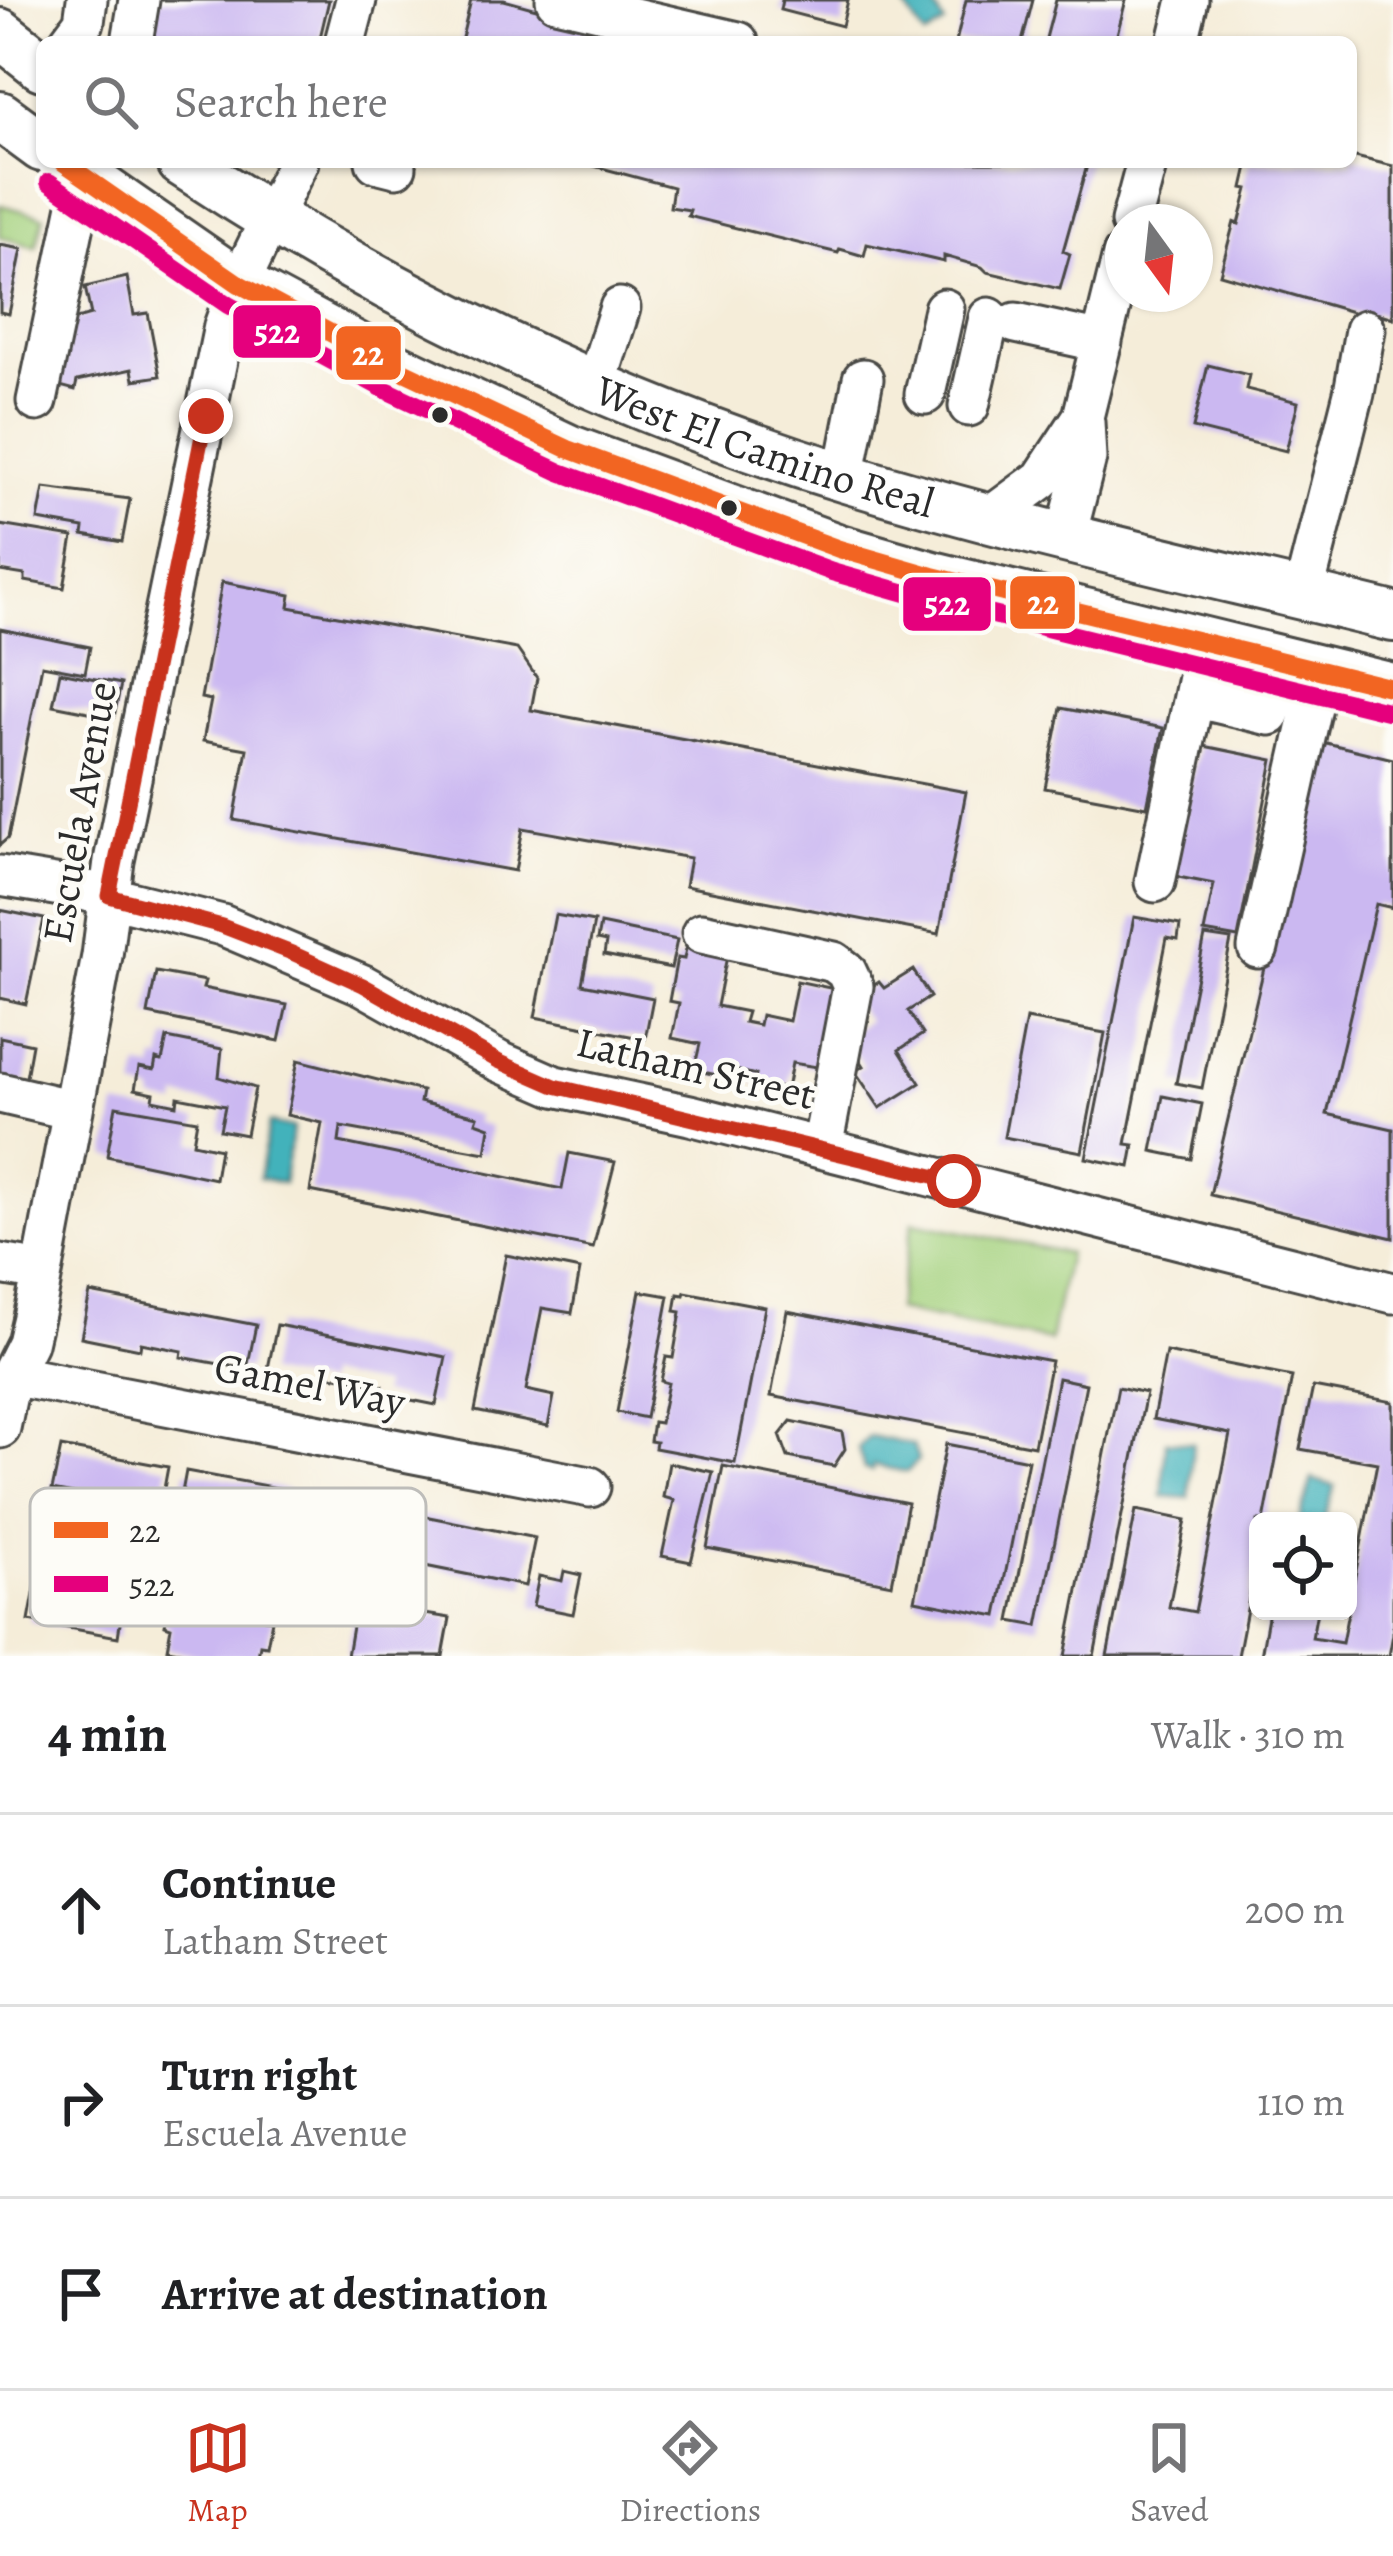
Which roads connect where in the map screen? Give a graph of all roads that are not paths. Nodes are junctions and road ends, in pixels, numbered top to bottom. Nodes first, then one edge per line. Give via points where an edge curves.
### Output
1 (87, 0) edge
2 (140, 0) edge
3 (356, 0) edge
4 (556, 0) edge
5 (1188, 0) edge
6 (0, 33) edge
7 (74, 36) edge
8 (133, 36) edge
9 (347, 36) edge
10 (712, 36) edge
11 (1179, 36) edge
12 (36, 61) edge
13 (0, 116) edge
14 (36, 143) edge
15 (191, 168) edge
16 (295, 168) edge
17 (1146, 168) edge
18 (73, 170) edge
19 (1136, 204) edge
20 (269, 217) junction
21 (239, 284) junction
22 (620, 308) dead end
23 (1110, 312) edge
24 (1365, 330) dead end
25 (1102, 342) junction
26 (863, 379) dead end
27 (596, 384) junction
28 (946, 400) dead end
29 (37, 401) dead end
30 (1083, 417) junction
31 (844, 477) junction
32 (988, 518) junction
33 (1066, 536) junction
34 (1303, 595) junction
35 (1035, 602) junction
36 (1393, 617) edge
37 (1205, 644) junction
38 (1302, 666) junction
39 (1393, 688) edge
40 (1194, 697) junction
41 (0, 875) edge
42 (1156, 882) dead end
43 (109, 896) junction
44 (702, 933) dead end
45 (1258, 948) dead end
46 (0, 1093) edge
47 (73, 1110) junction
48 (822, 1148) junction
49 (0, 1264) edge
50 (42, 1271) junction
51 (1393, 1293) edge
52 (12, 1352) edge
53 (0, 1428) edge
54 (590, 1487) dead end

1 - 7 street
2 - 8 street
3 - 9 street
4 - 10 street
5 - 11 street
6 - 12 main road
13 - 14 main road
15 - 20 main road, West El Camino Real
16 - 20 street, Escuela Avenue
17 - 19 street
18 - 21 main road, West El Camino Real
18 - 29 street
20 - 21 street, Escuela Avenue
20 - 27 main road, West El Camino Real
21 - 35 main road, West El Camino Real via 568,449 839,549
21 - 43 street, Escuela Avenue
22 - 27 street
23 - 25 street
24 - 34 street
25 - 28 street via 978,316
25 - 30 street
26 - 31 street
27 - 31 main road, West El Camino Real
30 - 32 street via 1042,479
30 - 33 street via 1085,458
31 - 32 main road, West El Camino Real
32 - 33 main road, West El Camino Real
33 - 34 main road, West El Camino Real
33 - 35 main road
34 - 36 main road, West El Camino Real
35 - 37 main road, West El Camino Real
37 - 38 main road, West El Camino Real
37 - 40 street
38 - 39 main road, West El Camino Real
38 - 40 street via 1270,715
38 - 45 street
40 - 42 street
41 - 43 street, Latham Street
43 - 47 street, Escuela Avenue
43 - 48 street, Latham Street via 292,953 555,1086
44 - 48 street via 846,971 853,986
46 - 47 street
47 - 50 street, Escuela Avenue
48 - 51 street, Latham Street
49 - 50 street
50 - 52 street, Escuela Avenue
52 - 53 street, Escuela Avenue
52 - 54 street, Gamel Way

